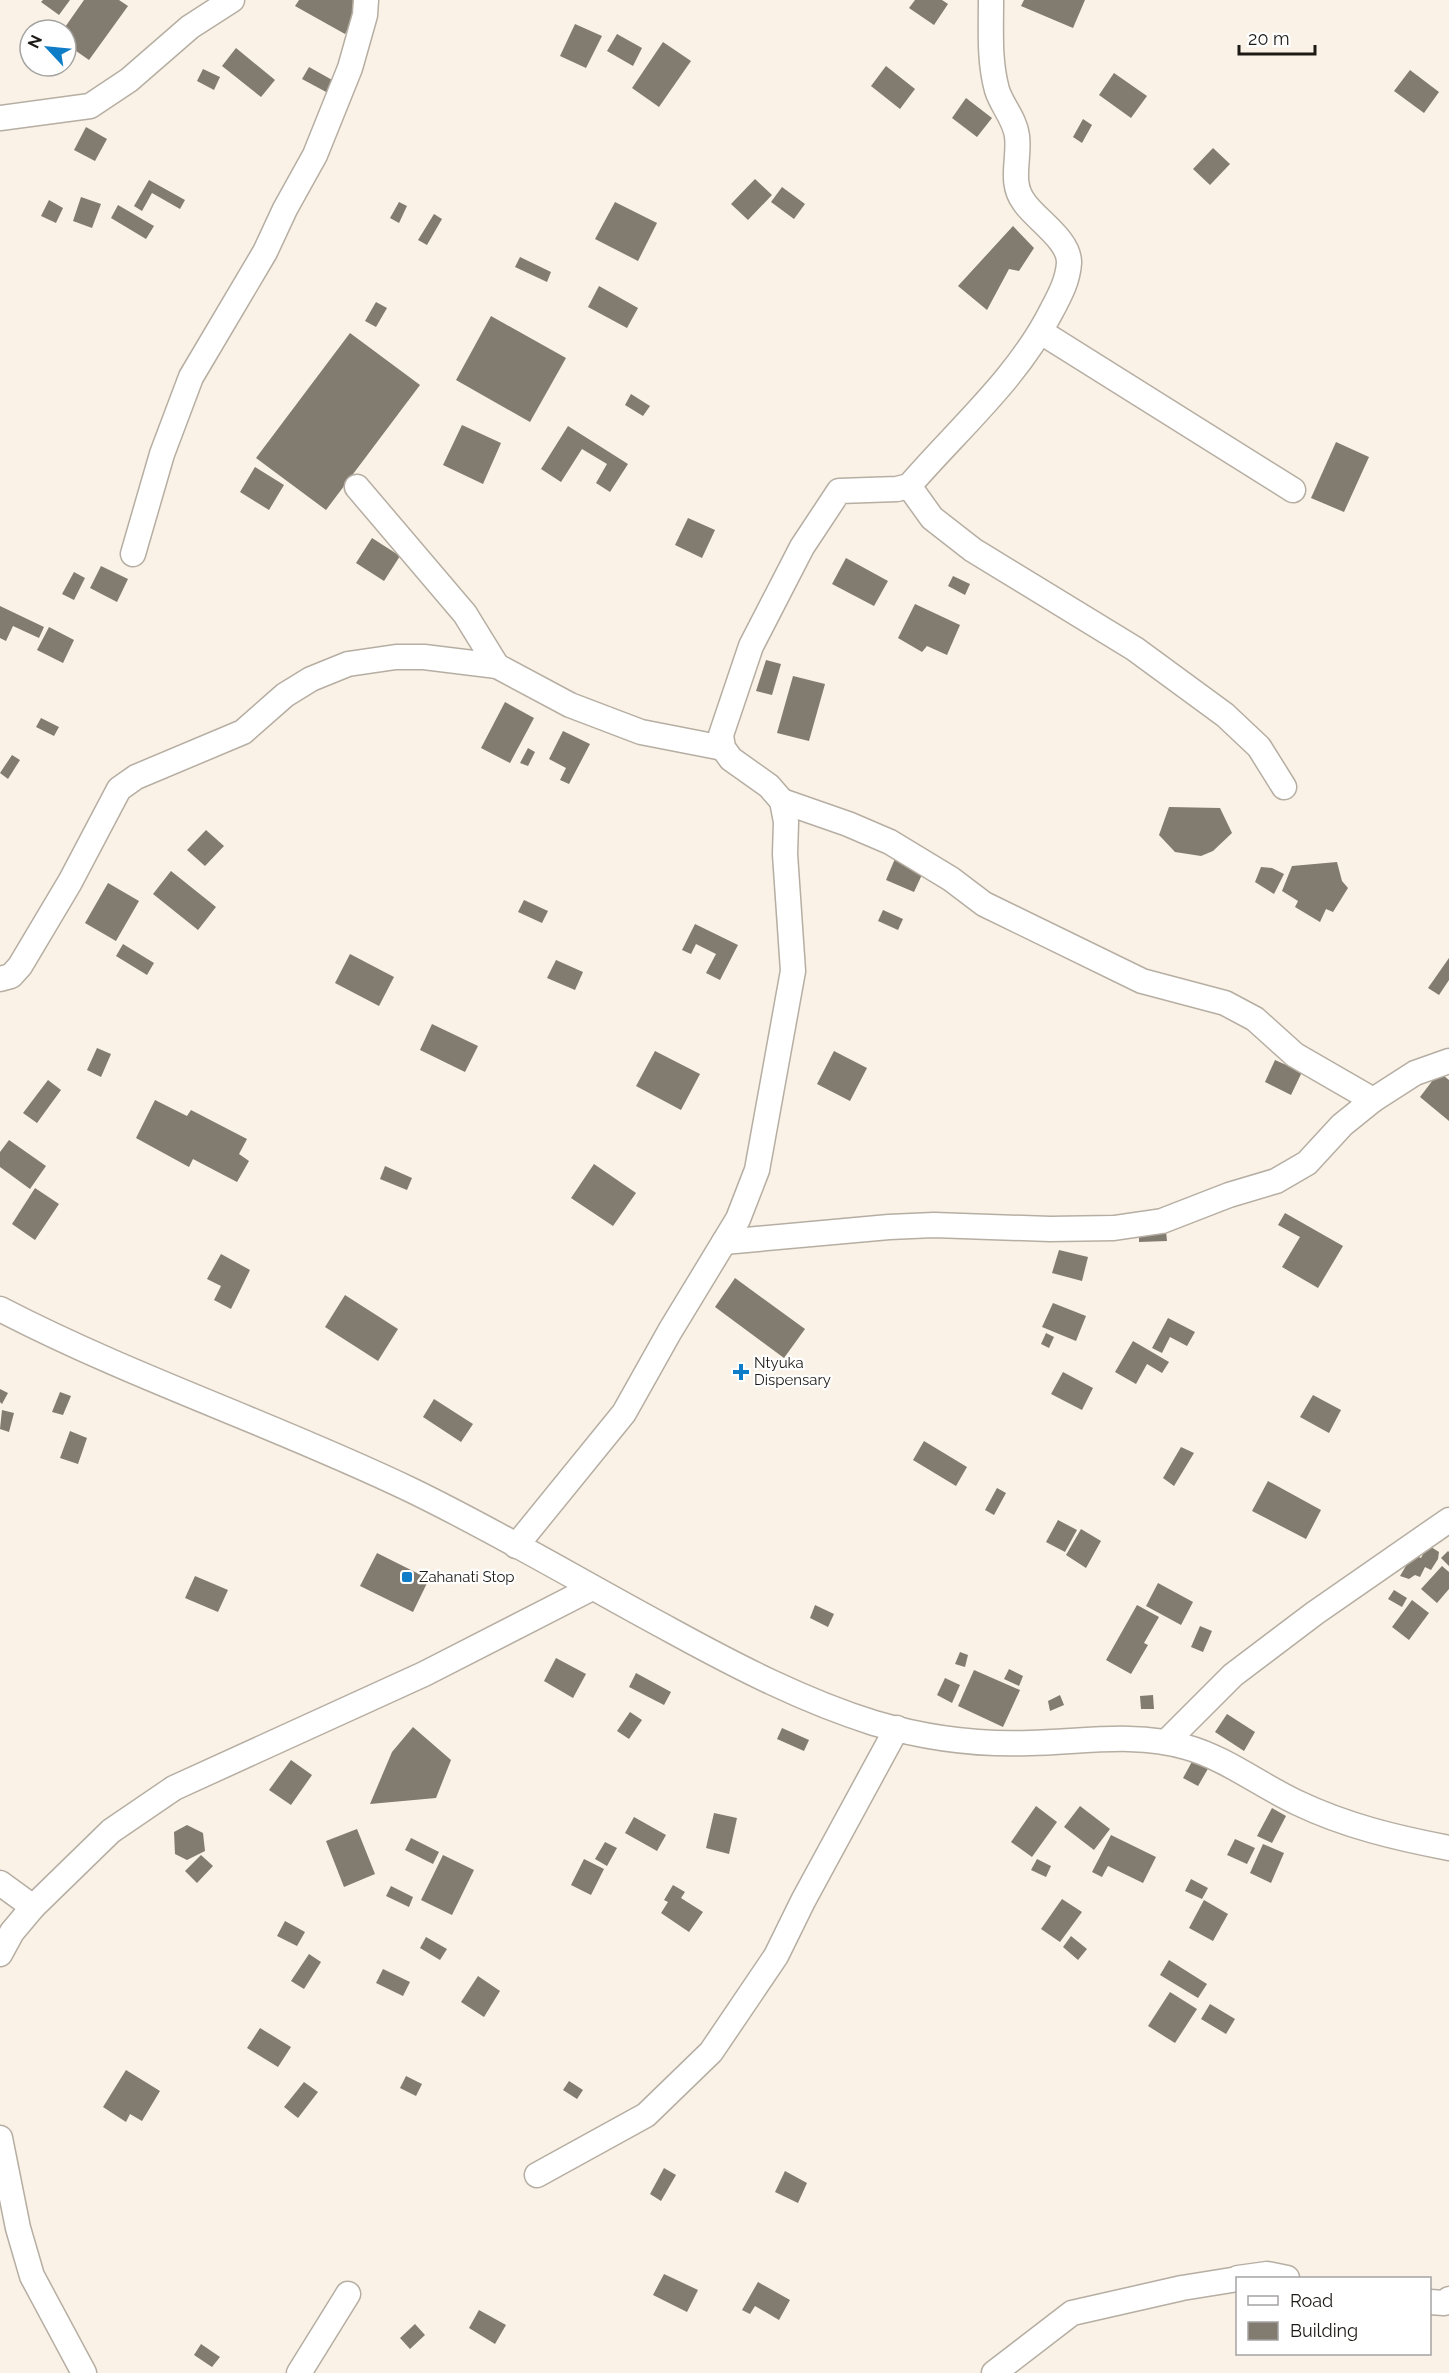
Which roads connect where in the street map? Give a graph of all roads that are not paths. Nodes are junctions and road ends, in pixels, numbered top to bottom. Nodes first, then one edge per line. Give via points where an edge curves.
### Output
1 (232, 0) edge
2 (366, 0) edge
3 (991, 0) edge
4 (0, 118) edge
5 (1041, 332) junction
6 (909, 486) junction
7 (357, 487) dead end
8 (1293, 490) dead end
9 (133, 554) dead end
10 (497, 666) junction
11 (723, 748) junction
12 (1284, 787) dead end
13 (782, 801) junction
14 (0, 979) edge
15 (1449, 1061) edge
16 (1373, 1100) junction
17 (724, 1242) junction
18 (0, 1309) edge
19 (1449, 1520) edge
20 (516, 1546) junction
21 (592, 1588) junction
22 (897, 1728) junction
23 (1166, 1742) junction
24 (1449, 1848) edge
25 (0, 1883) edge
26 (33, 1907) junction
27 (0, 1954) edge
28 (0, 2138) edge
29 (537, 2175) dead end
30 (1250, 2277) edge
31 (1282, 2277) edge
32 (1236, 2279) edge
33 (348, 2294) dead end
34 (1449, 2299) edge
35 (1431, 2302) edge
36 (84, 2373) edge
37 (299, 2373) edge
38 (994, 2373) edge

1 - 4 street via 190,27 129,80 90,106
2 - 9 street via 350,68 315,155 265,252 191,377 162,454
3 - 5 street via 991,69 1017,133 1015,182 1023,202 1058,237 1069,261 1063,289
5 - 6 street via 1018,365
5 - 8 street
6 - 11 street via 839,491 802,547 751,646 726,717
6 - 12 street via 932,518 974,550 1135,649 1225,715 1259,747
7 - 10 street via 465,614
10 - 11 street via 570,705 641,732
10 - 14 street via 424,657 348,664 285,694 243,732 136,777 119,789 20,966
11 - 13 street
13 - 16 street via 890,842 984,904 1142,981 1225,1003 1255,1019 1296,1055
13 - 17 street via 793,971 757,1170 738,1219
15 - 16 street via 1415,1073
16 - 17 street via 1342,1125 1307,1163 1276,1181 1162,1221 1114,1228 889,1227
17 - 20 street via 624,1413
18 - 20 street via 128,1369 414,1491
19 - 23 street via 1233,1675
20 - 21 street
21 - 22 street via 775,1685
21 - 26 street via 424,1674 174,1788 111,1831
22 - 23 street via 962,1742
22 - 29 street via 776,1956 711,2052 646,2115
23 - 24 street via 1209,1755 1338,1820
25 - 26 street
26 - 27 street
28 - 36 street via 32,2276
30 - 31 street
32 - 38 street via 1072,2313
33 - 37 street
34 - 35 street via 1444,2303

